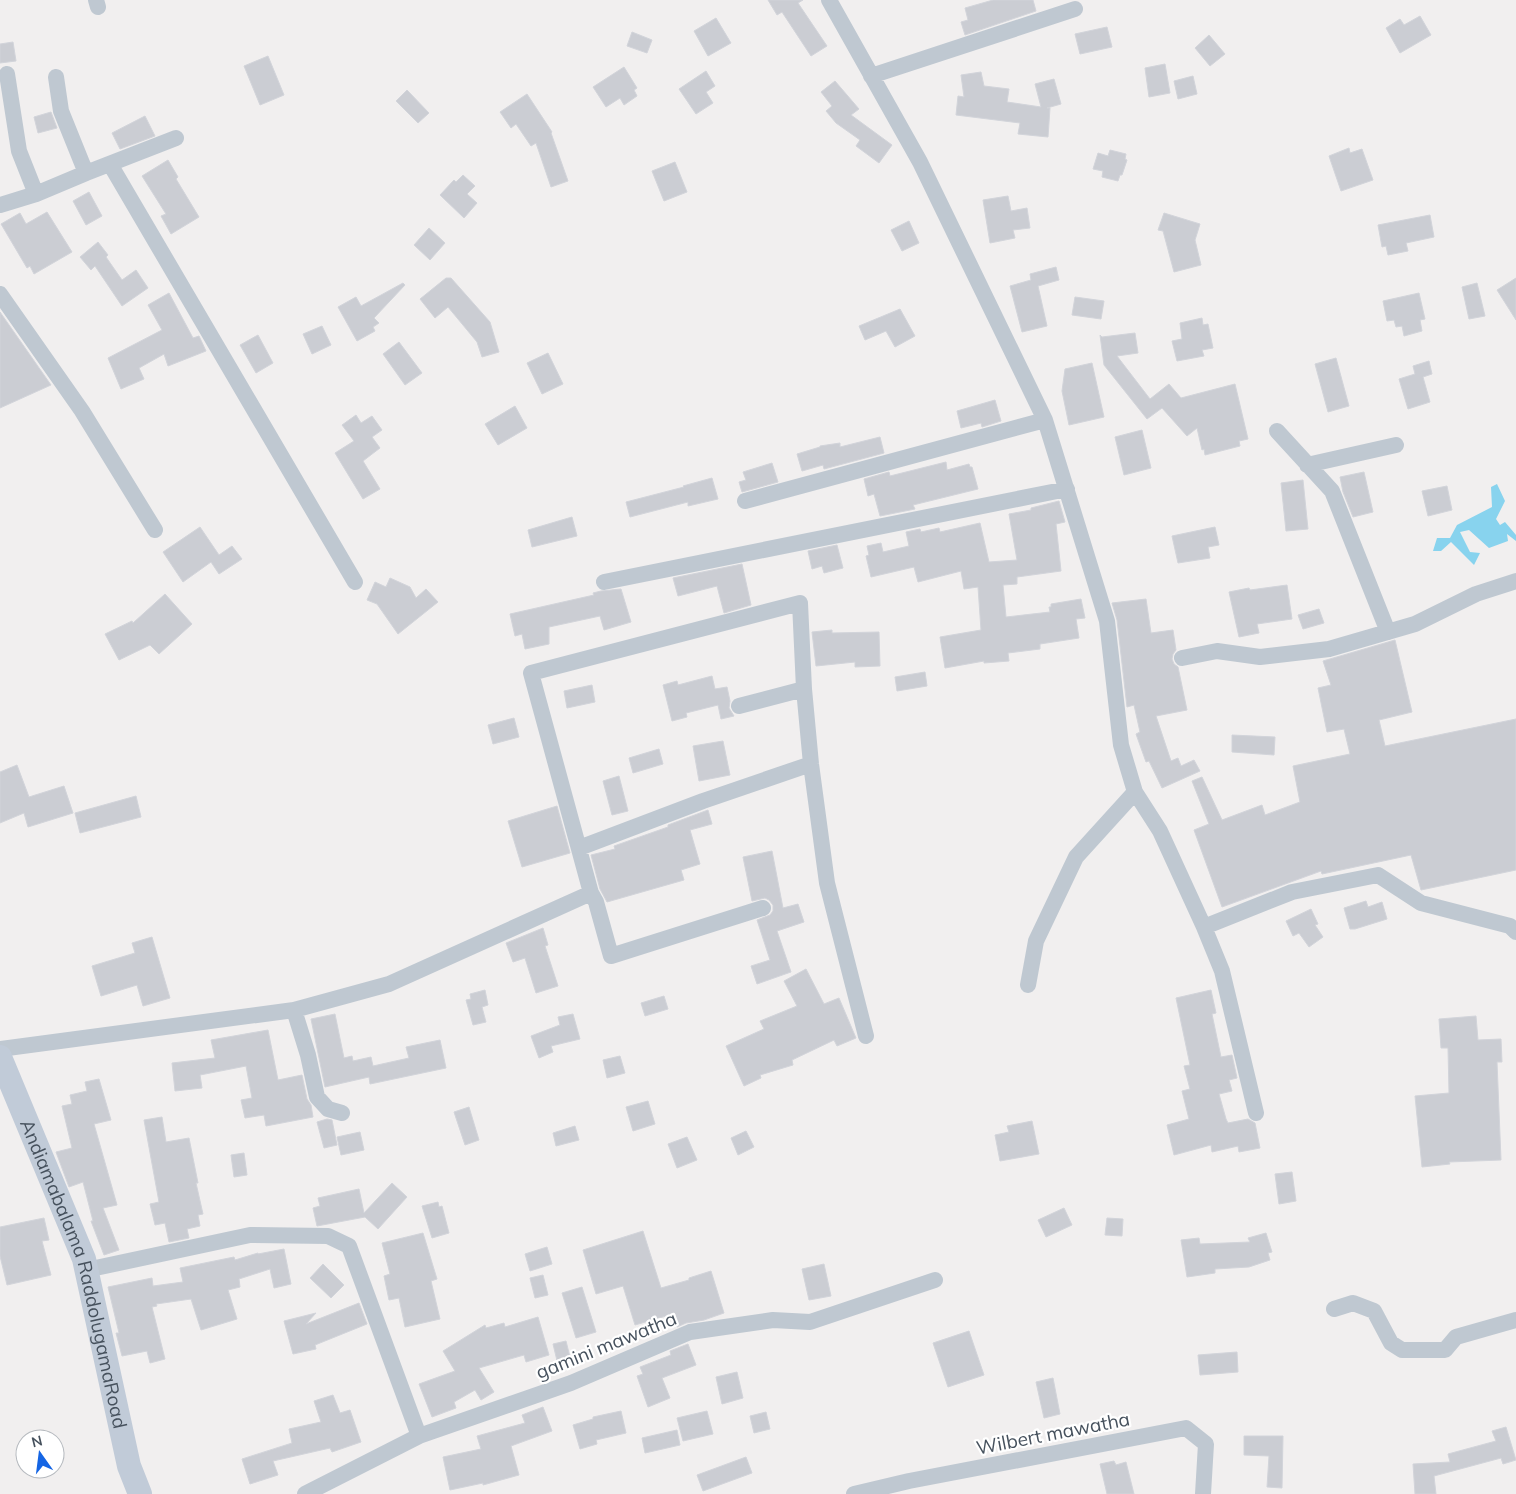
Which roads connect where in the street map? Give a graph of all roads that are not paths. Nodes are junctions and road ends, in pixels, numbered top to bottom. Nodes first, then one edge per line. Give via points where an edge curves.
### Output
1 (829, 0) edge
2 (1075, 9) dead end
3 (7, 74) dead end
4 (871, 76) junction
5 (56, 77) dead end
6 (176, 138) dead end
7 (110, 164) junction
8 (86, 173) junction
9 (36, 194) junction
10 (0, 205) edge
11 (0, 294) edge
12 (1046, 420) junction
13 (1277, 431) dead end
14 (1396, 444) dead end
15 (1307, 465) junction
16 (1067, 489) junction
17 (745, 501) dead end
18 (155, 530) dead end
19 (1516, 581) edge
20 (355, 582) dead end
21 (604, 582) dead end
22 (1388, 632) junction
23 (1182, 658) dead end
24 (804, 689) junction
25 (739, 706) dead end
26 (810, 764) junction
27 (1134, 792) junction
28 (579, 848) junction
29 (591, 893) junction
30 (763, 908) dead end
31 (1204, 927) junction
32 (1516, 932) edge
33 (1028, 984) dead end
34 (294, 1010) junction
35 (866, 1036) dead end
36 (0, 1049) edge
37 (0, 1056) edge
38 (342, 1113) dead end
39 (1256, 1113) dead end
40 (86, 1270) junction
41 (935, 1280) dead end
42 (1334, 1309) dead end
43 (1516, 1320) edge
44 (419, 1436) junction
45 (140, 1494) edge
46 (305, 1494) edge
47 (854, 1494) edge
48 (1203, 1494) edge

1 - 4 street
2 - 4 street
3 - 9 street via 20,151
4 - 12 street via 920,162
5 - 8 street via 61,111
6 - 7 street
7 - 8 street
7 - 20 street
8 - 9 street
9 - 10 street
11 - 18 street via 82,411
12 - 16 street
12 - 17 street
13 - 15 street
14 - 15 street
15 - 22 street via 1332,491
16 - 21 street
16 - 27 street via 1107,621 1121,745
19 - 22 street via 1476,594 1416,624
22 - 23 street via 1329,649 1260,657 1217,651
24 - 25 street
24 - 26 street
24 - 28 street via 800,603 531,673
26 - 28 street
26 - 35 street via 827,883
27 - 31 street via 1160,832
27 - 33 street via 1076,857 1036,941
28 - 29 street
29 - 30 street via 611,956
29 - 34 street via 388,984
31 - 32 street via 1292,892 1378,875 1421,904 1510,926
31 - 39 street via 1222,971
34 - 36 street
34 - 38 street via 317,1097 328,1109
37 - 40 street, Andiamabalama RaddolugamaRoad via 84,1258
40 - 44 street via 250,1235 328,1236 349,1246
40 - 45 street, Andiamabalama RaddolugamaRoad via 129,1466
41 - 44 street, gamini mawatha via 810,1322 773,1320 690,1332 571,1383
42 - 43 street via 1352,1303 1374,1311 1391,1343 1402,1350 1446,1350 1456,1337
44 - 46 street, gamini mawatha
47 - 48 street, Wilbert mawatha via 1186,1428 1206,1444

